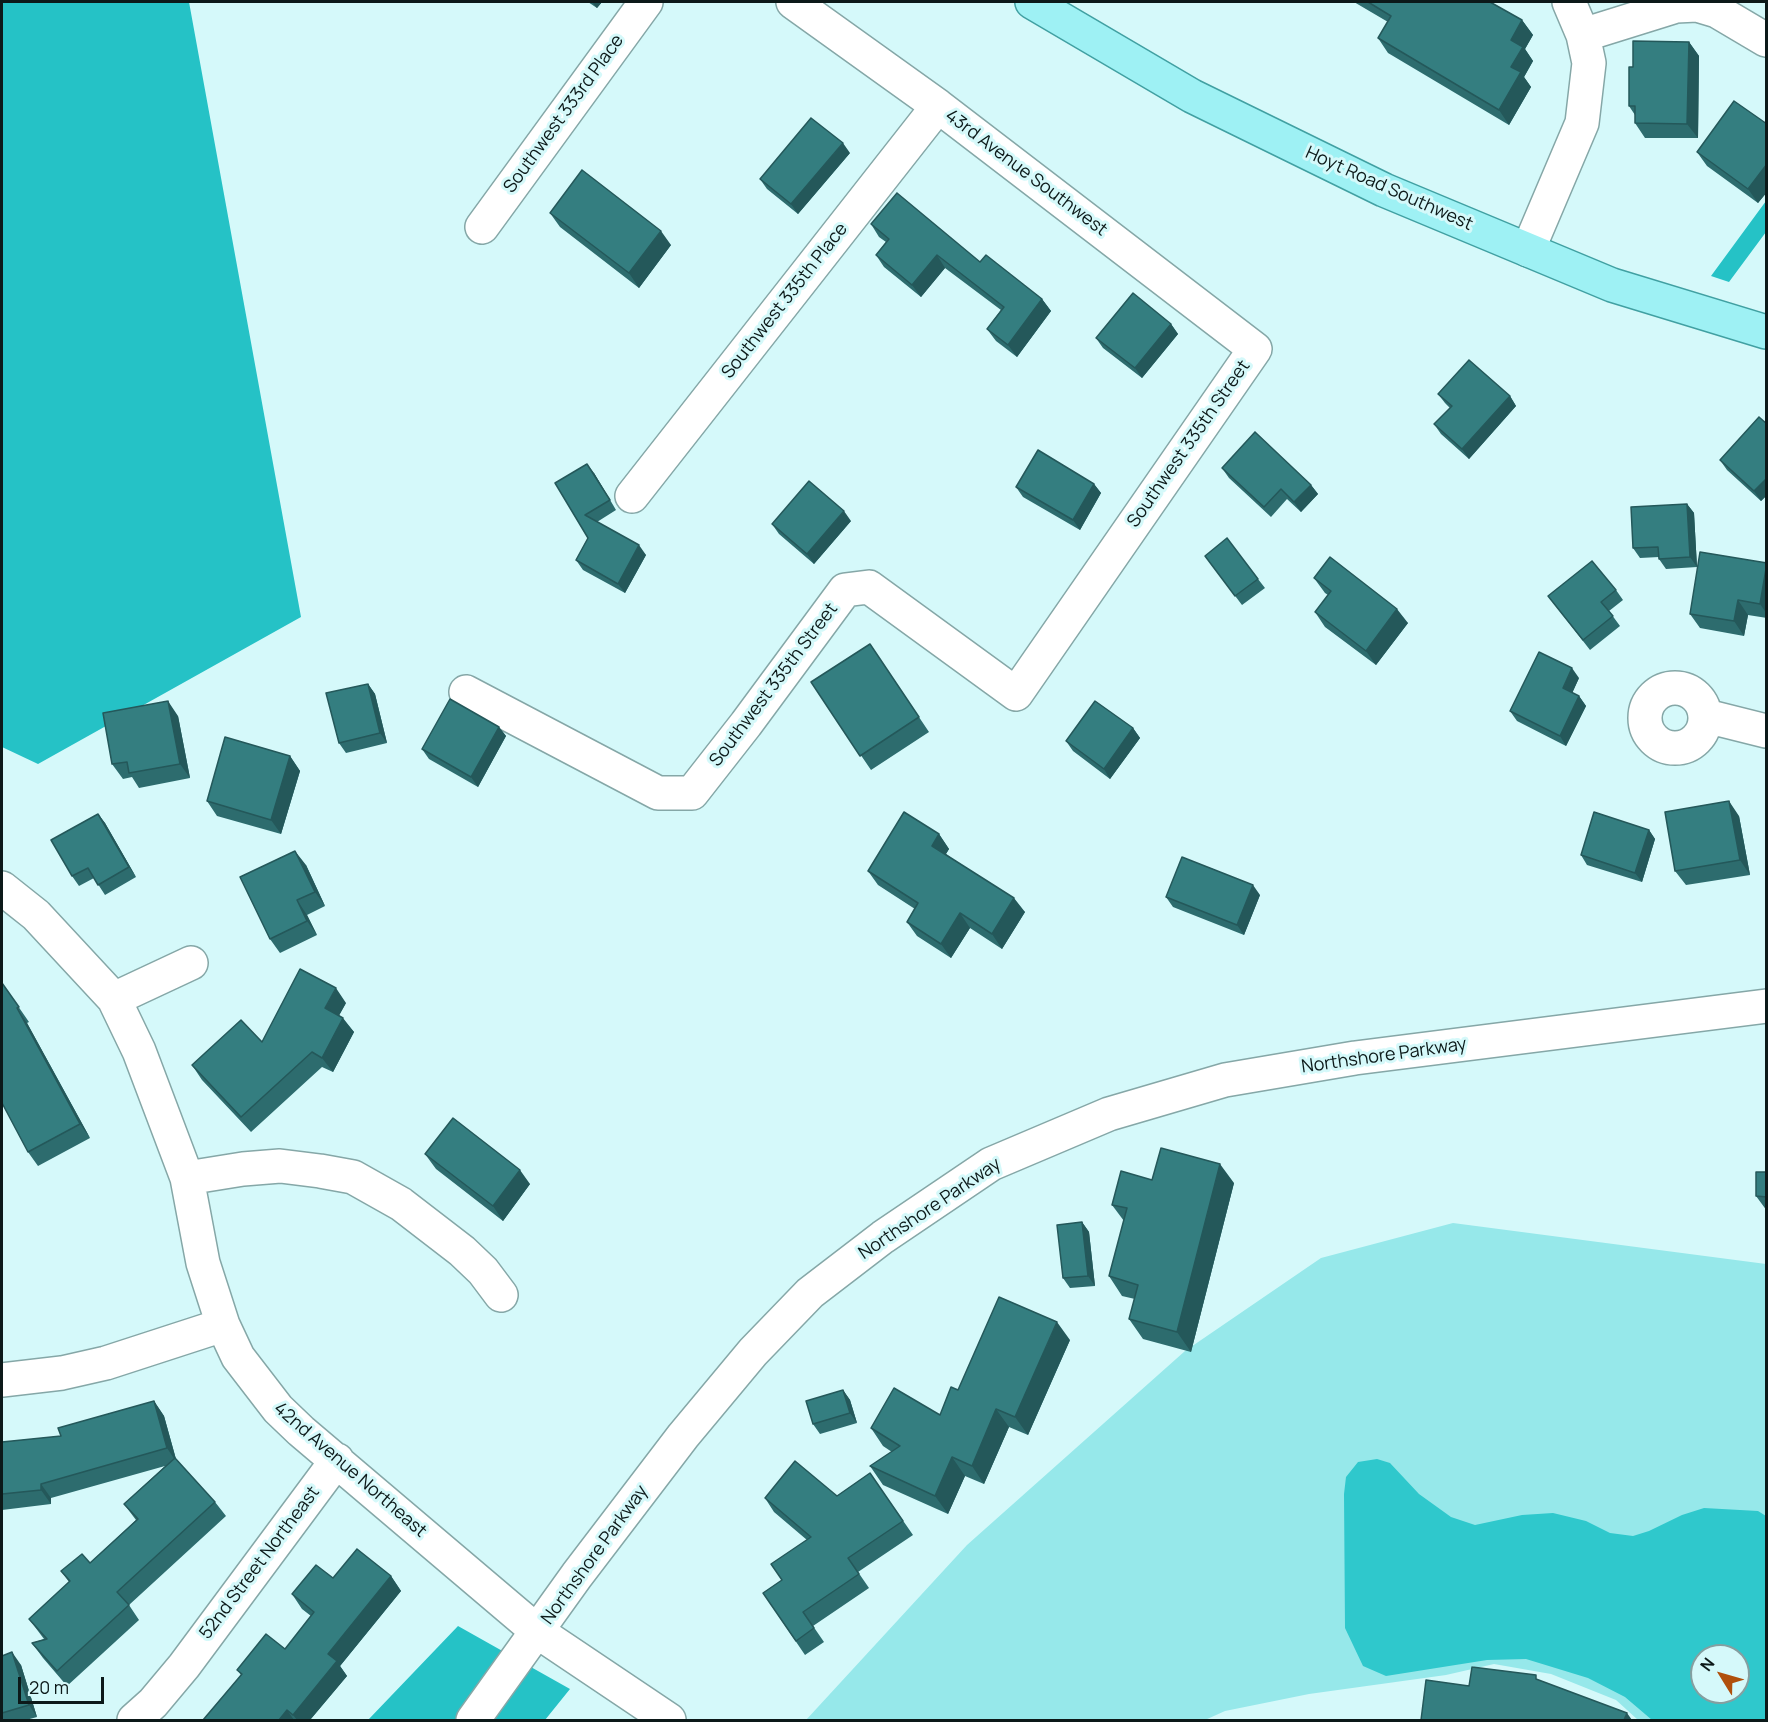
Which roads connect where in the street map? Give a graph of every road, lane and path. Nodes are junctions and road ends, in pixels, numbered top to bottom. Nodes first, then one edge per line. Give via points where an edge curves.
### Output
1 (646, 2) edge
2 (794, 2) edge
3 (1032, 2) edge
4 (1569, 2) edge
5 (1583, 35) junction
6 (1767, 40) edge
7 (938, 106) junction
8 (482, 227) dead end
9 (1528, 250) junction
10 (1767, 333) edge
11 (1255, 348) joint
12 (632, 496) dead end
13 (466, 692) dead end
14 (1706, 716) dead end
15 (1767, 731) edge
16 (2, 888) edge
17 (191, 963) dead end
18 (114, 999) junction
19 (1767, 1006) edge
20 (187, 1179) junction
21 (501, 1295) dead end
22 (223, 1325) junction
23 (2, 1380) edge
24 (337, 1460) junction
25 (538, 1632) junction
26 (134, 1720) edge
27 (473, 1720) edge
28 (669, 1720) edge

1 - 8 street, Southwest 333rd Place
2 - 7 street, 43rd Avenue Southwest
3 - 9 main road, Hoyt Road Southwest via 1192,96 1384,190
4 - 5 street
5 - 6 street via 1676,6 1697,6 1718,11
5 - 9 street via 1589,63 1582,123
7 - 11 street, 43rd Avenue Southwest
7 - 12 street, Southwest 335th Place
9 - 10 main road, Hoyt Road Southwest via 1612,285
11 - 13 street, Southwest 335th Street via 1016,694 869,587 845,590 692,793 658,793
14 - 15 street
16 - 18 street, 42nd Avenue Northeast via 36,915
17 - 18 street
18 - 20 street, 42nd Avenue Northeast via 139,1051
19 - 25 street, Northshore Parkway via 1355,1058 1225,1080 1108,1114 991,1164 883,1237 810,1293 753,1352 683,1436
20 - 21 street via 280,1166 353,1177 402,1204 462,1251
20 - 22 street, 42nd Avenue Northeast via 203,1263
22 - 23 street via 106,1363
22 - 24 street, 42nd Avenue Northeast via 238,1357 278,1409
24 - 25 street, 42nd Avenue Northeast
24 - 26 street, 52nd Street Northeast via 184,1666
25 - 27 street, Northshore Parkway
25 - 28 street, 42nd Avenue Northeast

